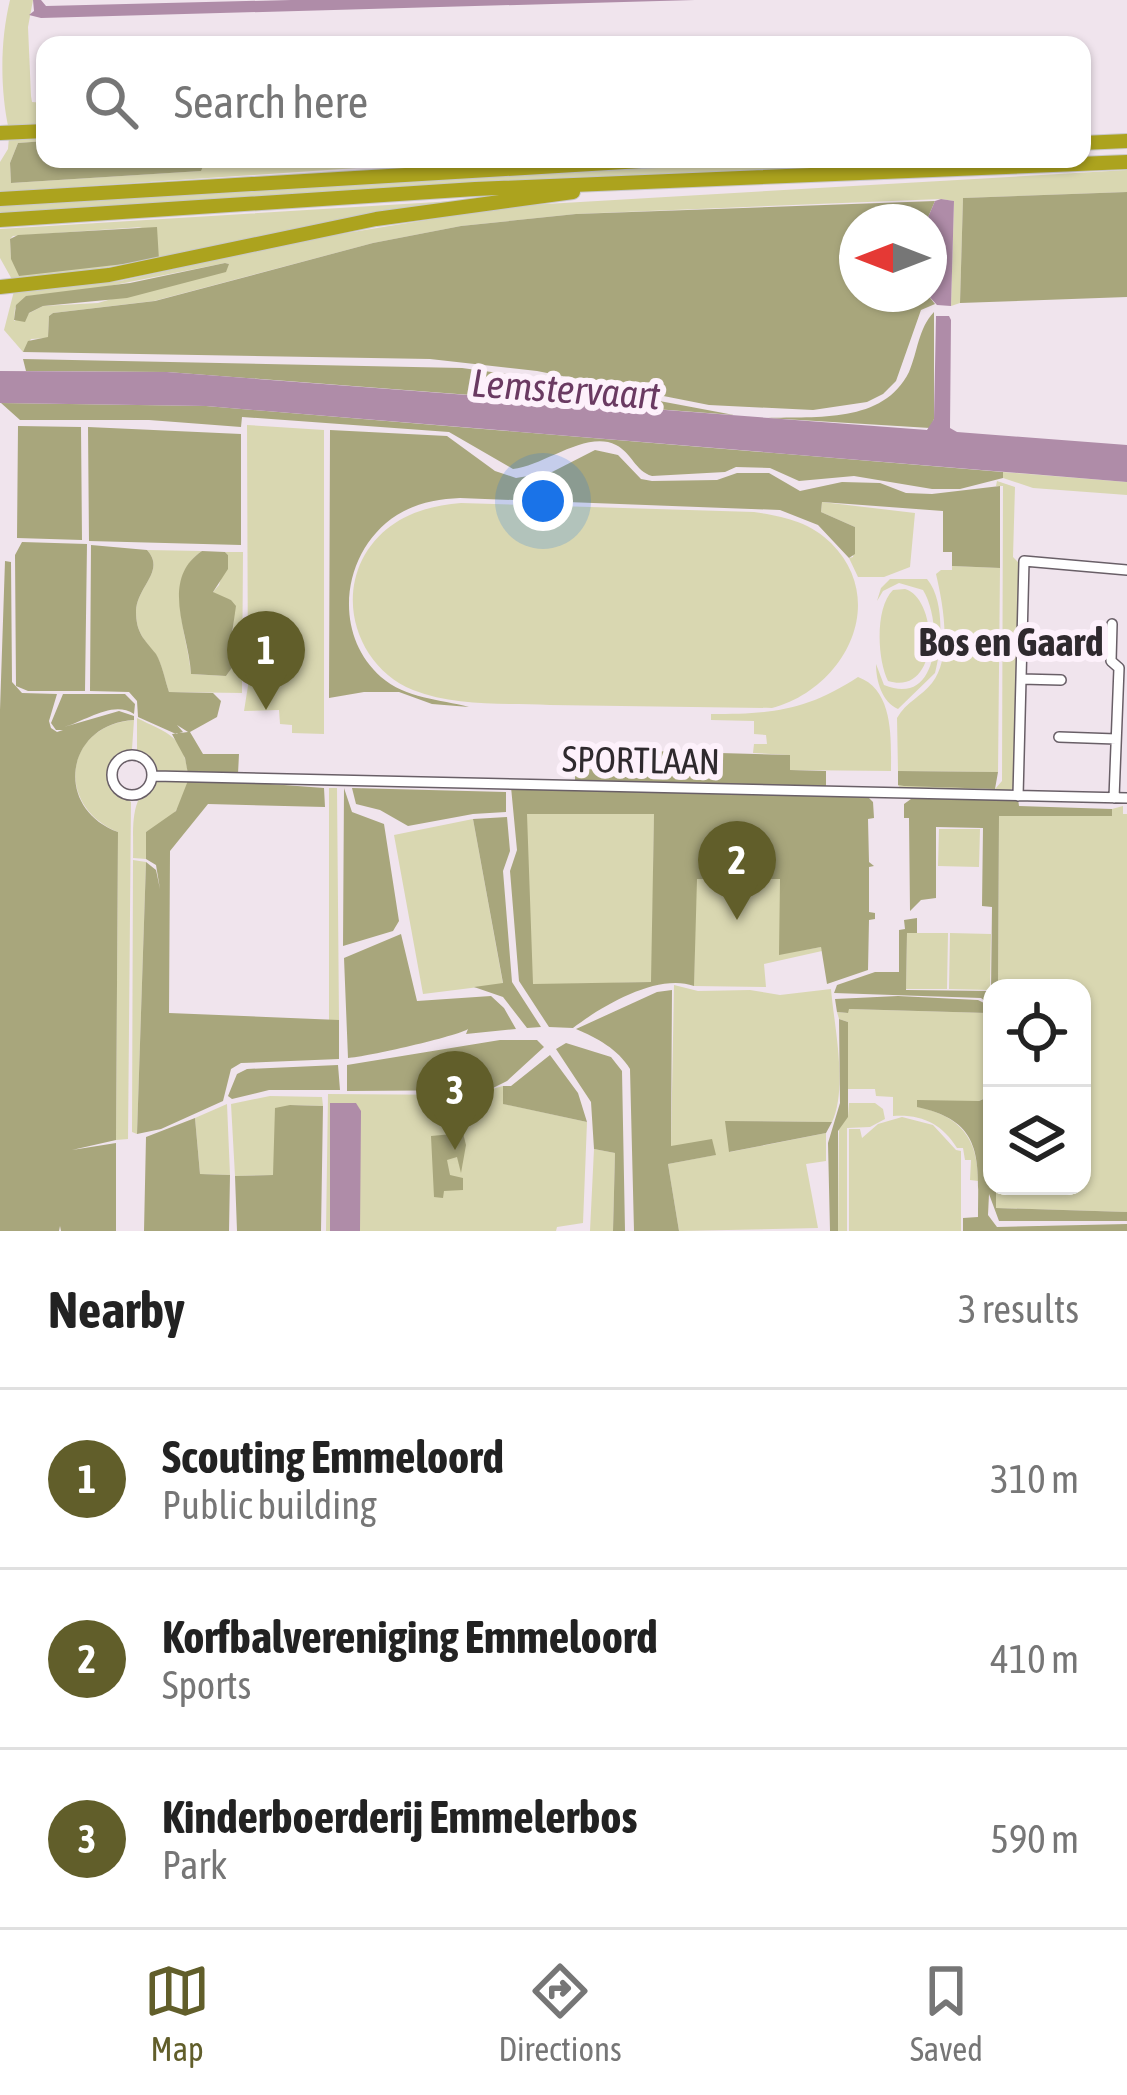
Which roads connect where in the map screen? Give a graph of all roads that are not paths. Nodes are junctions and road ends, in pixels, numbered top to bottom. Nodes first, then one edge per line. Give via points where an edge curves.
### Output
1 (36, 131) edge
2 (0, 133) edge
3 (1127, 141) edge
4 (1091, 143) edge
5 (1127, 161) edge
6 (1091, 162) edge
7 (508, 168) edge
8 (958, 168) edge
9 (668, 180) junction
10 (0, 200) edge
11 (0, 220) edge
12 (0, 287) edge
13 (1127, 570) edge
14 (1112, 624) dead end
15 (1123, 668) edge
16 (1021, 679) junction
17 (1060, 680) dead end
18 (1059, 737) dead end
19 (1116, 739) junction
20 (154, 776) junction
21 (1018, 796) junction
22 (1114, 798) junction
23 (1127, 798) edge

1 - 2 highway
3 - 4 highway
5 - 6 highway
7 - 10 highway
8 - 9 highway
9 - 11 highway
9 - 12 highway via 420,212 109,275
13 - 16 street via 1024,561
14 - 15 street via 1112,661
15 - 19 street
16 - 17 street
16 - 21 street
18 - 19 street
19 - 22 street
20 - 20 street, SPORTLAAN via 133,755 112,772 118,790 131,796
20 - 21 street, SPORTLAAN
21 - 22 street, SPORTLAAN
22 - 23 street, SPORTLAAN

